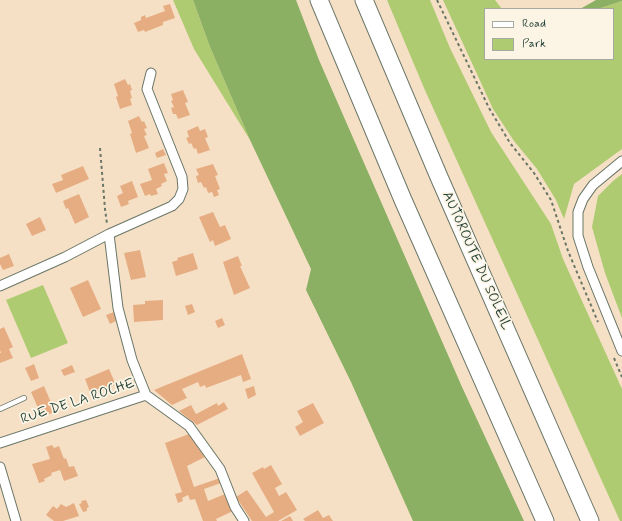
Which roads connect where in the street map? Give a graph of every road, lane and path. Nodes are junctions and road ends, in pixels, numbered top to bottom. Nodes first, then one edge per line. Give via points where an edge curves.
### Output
1 (320, 0) edge
2 (364, 0) edge
3 (437, 0) edge
4 (151, 73) dead end
5 (100, 148) dead end
6 (622, 162) edge
7 (109, 234) junction
8 (0, 286) edge
9 (601, 328) dead end
10 (622, 351) edge
11 (613, 356) dead end
12 (622, 377) edge
13 (146, 395) junction
14 (24, 398) dead end
15 (0, 409) edge
16 (0, 443) edge
17 (0, 467) edge
18 (16, 521) edge
19 (244, 521) edge
20 (545, 521) edge
21 (590, 521) edge

1 - 20 highway via 403,200
2 - 21 highway, AUTOROUTE DU SOLEIL
3 - 9 path via 489,108 510,143 551,200 568,251
4 - 7 street via 147,89 182,177 183,189 179,199 172,206
5 - 7 path via 104,209
6 - 10 street via 592,185 583,199 578,212 578,236
7 - 8 street
7 - 13 street via 118,308 132,360
11 - 12 path
13 - 16 street, RUE DE LA ROCHE
13 - 19 street, RUE DE LA ROCHE via 189,426 220,469 235,507
14 - 15 lane
17 - 18 street

